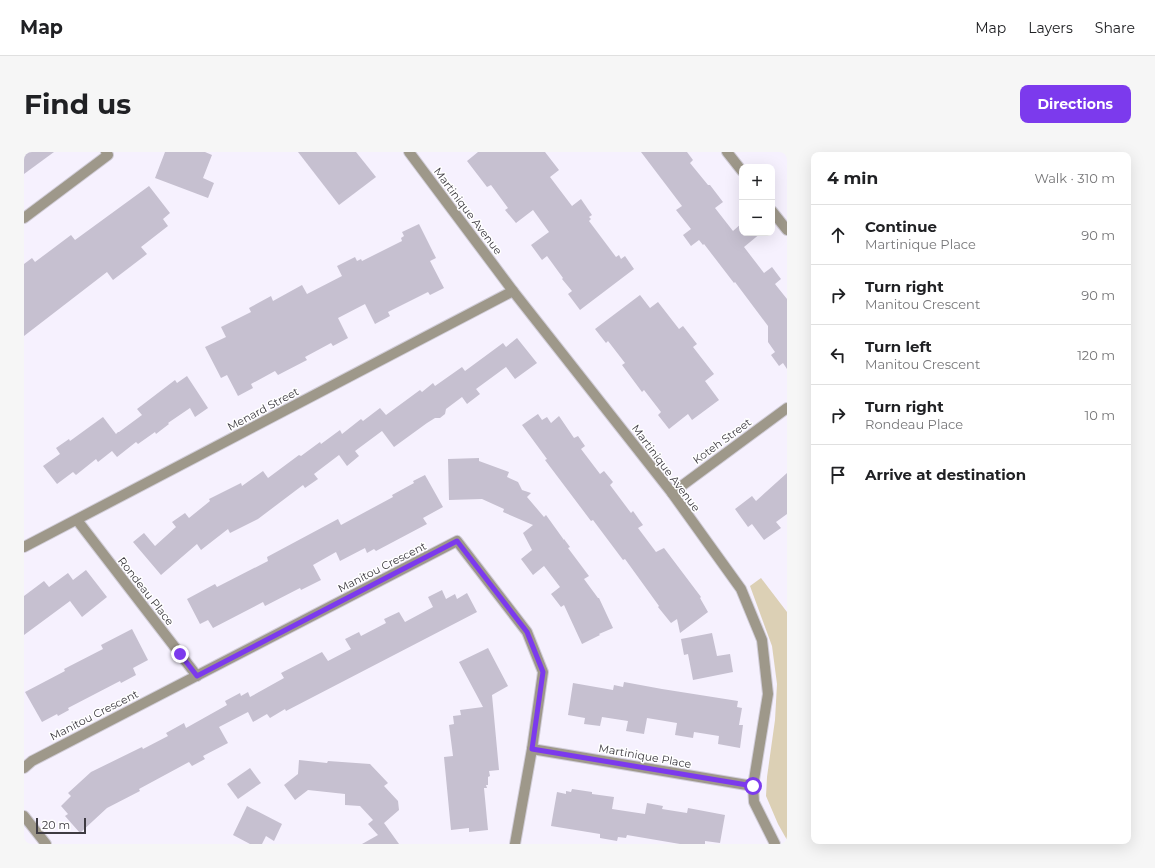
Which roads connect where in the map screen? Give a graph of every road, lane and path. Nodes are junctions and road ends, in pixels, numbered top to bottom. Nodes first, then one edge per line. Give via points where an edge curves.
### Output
1 (106, 152) edge
2 (409, 152) edge
3 (727, 152) edge
4 (739, 167) edge
5 (775, 215) edge
6 (24, 218) edge
7 (787, 230) edge
8 (513, 291) junction
9 (787, 408) edge
10 (672, 493) junction
11 (77, 520) junction
12 (24, 547) edge
13 (197, 676) junction
14 (532, 749) junction
15 (24, 768) edge
16 (753, 786) junction
17 (24, 816) edge
18 (46, 844) edge
19 (514, 844) edge
20 (775, 844) edge

1 - 6 street via 108,155
2 - 8 street, Martinique Avenue
3 - 4 street
5 - 7 street
8 - 10 street, Martinique Avenue
8 - 11 street, Menard Street
9 - 10 street, Koteh Street
10 - 16 street, Martinique Avenue via 741,589 762,640 768,694
11 - 12 street, Menard Street
11 - 13 street, Rondeau Place
13 - 14 street, Manitou Crescent via 457,541 527,632 543,672
13 - 15 street, Manitou Crescent via 32,761
14 - 16 street, Martinique Place
14 - 19 street, Manitou Crescent
16 - 20 street, Martinique Avenue via 754,802
17 - 18 street

